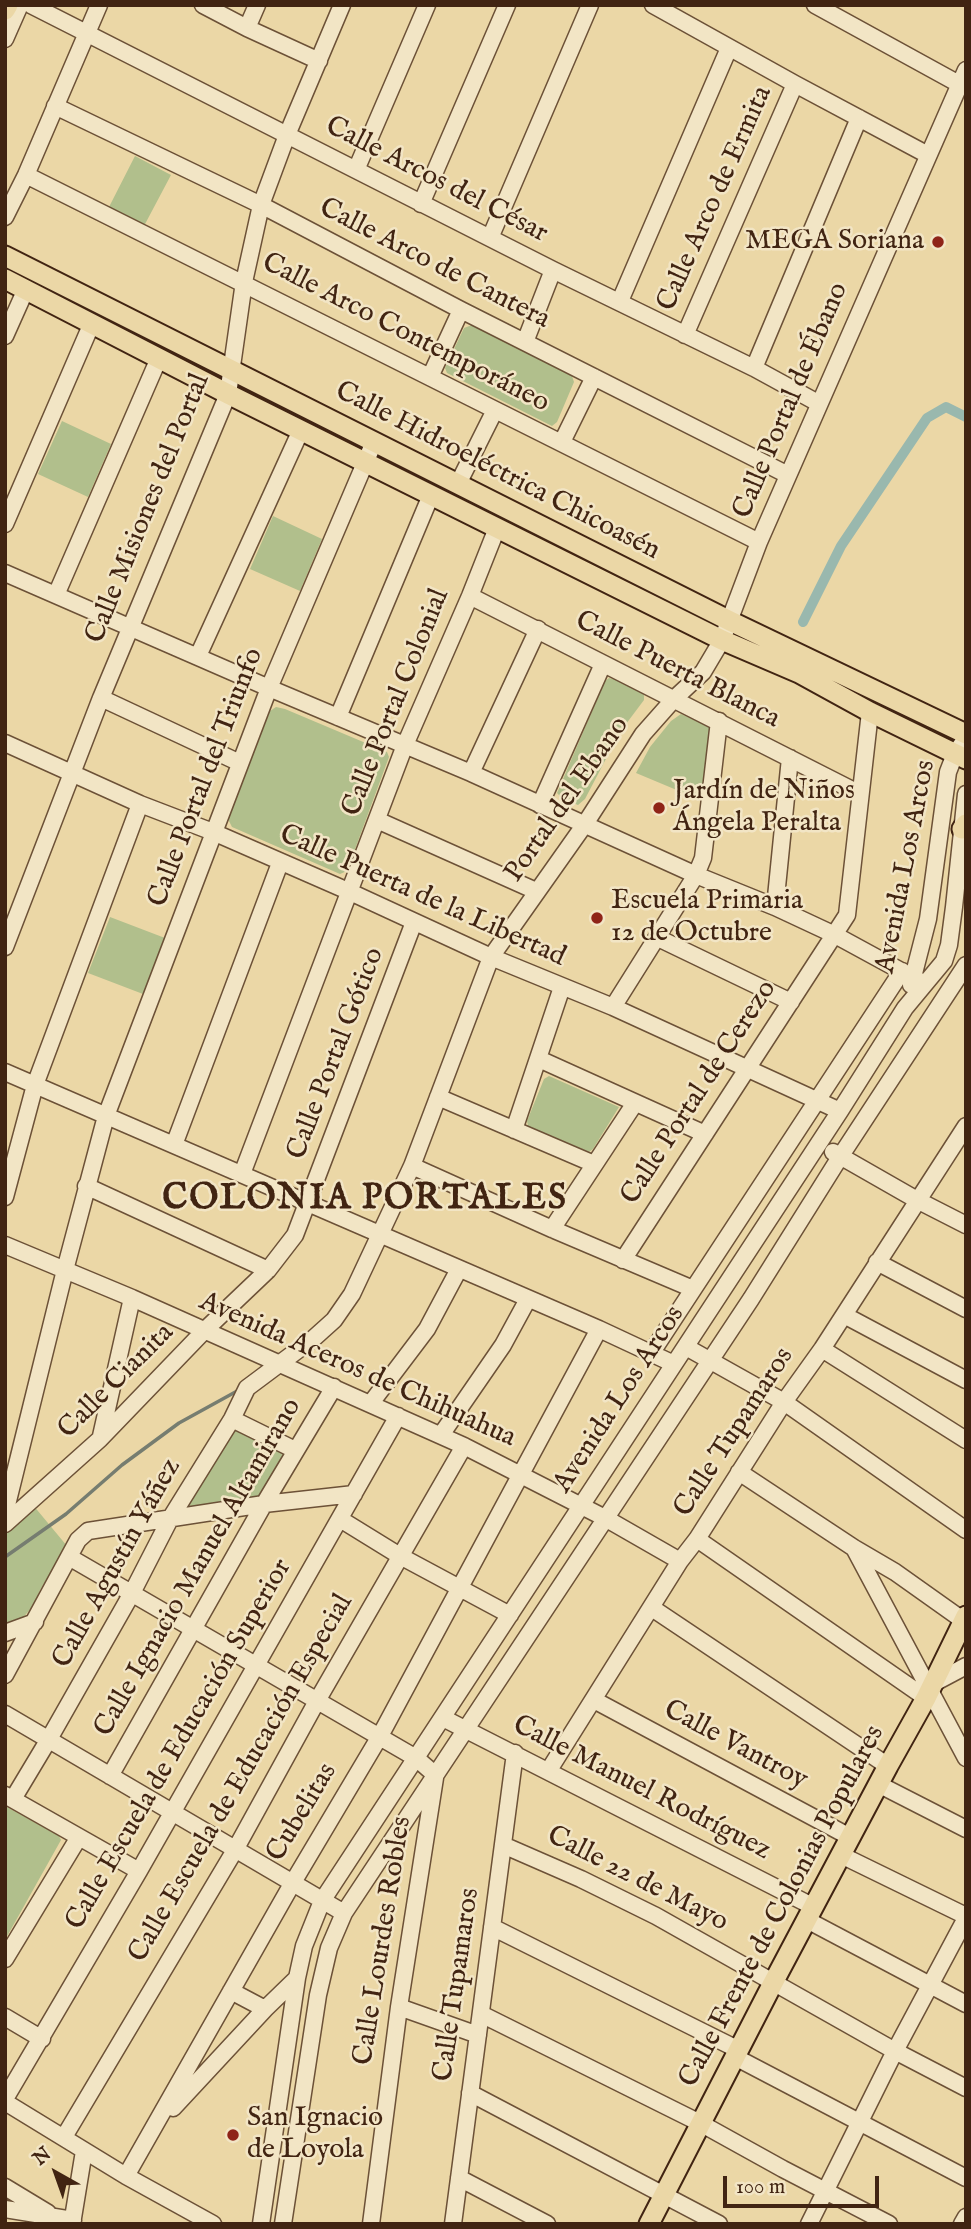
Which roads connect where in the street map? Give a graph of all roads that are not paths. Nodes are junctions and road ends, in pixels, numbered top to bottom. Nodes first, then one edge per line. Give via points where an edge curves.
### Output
1 (8, 5) edge
2 (20, 5) edge
3 (31, 5) edge
4 (99, 5) edge
5 (203, 5) edge
6 (257, 5) edge
7 (342, 5) edge
8 (427, 5) edge
9 (507, 5) edge
10 (590, 5) edge
11 (815, 5) edge
12 (662, 8) edge
13 (5, 10) edge
14 (247, 28) junction
15 (86, 34) junction
16 (5, 39) edge
17 (729, 48) junction
18 (319, 61) junction
19 (962, 77) edge
20 (795, 84) junction
21 (55, 106) junction
22 (859, 118) junction
23 (287, 135) junction
24 (928, 155) junction
25 (356, 170) junction
26 (26, 175) junction
27 (421, 204) junction
28 (261, 205) junction
29 (5, 217) edge
30 (490, 238) junction
31 (5, 256) edge
32 (553, 270) junction
33 (5, 279) edge
34 (244, 282) junction
35 (26, 289) junction
36 (620, 301) junction
37 (461, 310) junction
38 (92, 323) junction
39 (5, 335) edge
40 (685, 335) junction
41 (525, 342) junction
42 (159, 358) junction
43 (754, 368) junction
44 (232, 371) junction
45 (430, 377) junction
46 (594, 377) junction
47 (228, 394) junction
48 (818, 403) junction
49 (495, 410) junction
50 (301, 430) junction
51 (374, 442) junction
52 (562, 442) junction
53 (364, 462) junction
54 (788, 475) junction
55 (458, 484) junction
56 (431, 495) junction
57 (5, 524) edge
58 (497, 528) junction
59 (759, 541) junction
60 (5, 573) edge
61 (56, 595) junction
62 (470, 596) junction
63 (730, 621) junction
64 (131, 626) junction
65 (538, 629) junction
66 (722, 640) junction
67 (198, 656) junction
68 (603, 664) junction
69 (269, 688) junction
70 (101, 698) junction
71 (674, 699) junction
72 (870, 712) junction
73 (338, 717) junction
74 (719, 721) junction
75 (5, 743) edge
76 (405, 745) junction
77 (963, 746) edge
78 (790, 758) junction
79 (240, 763) junction
80 (72, 772) junction
81 (471, 773) junction
82 (860, 794) junction
83 (966, 794) edge
84 (140, 804) junction
85 (540, 805) junction
86 (377, 820) junction
87 (585, 824) junction
88 (964, 826) edge
89 (213, 832) junction
90 (280, 863) junction
91 (696, 875) junction
92 (348, 891) junction
93 (536, 891) junction
94 (775, 907) junction
95 (414, 922) junction
96 (835, 935) junction
97 (658, 938) junction
98 (5, 947) edge
99 (491, 957) junction
100 (966, 965) edge
101 (913, 978) junction
102 (562, 987) junction
103 (791, 1002) junction
104 (613, 1007) junction
105 (539, 1059) junction
106 (748, 1069) junction
107 (5, 1072) edge
108 (35, 1085) junction
109 (438, 1097) junction
110 (818, 1099) junction
111 (635, 1103) junction
112 (840, 1111) junction
113 (106, 1116) junction
114 (514, 1130) junction
115 (705, 1134) junction
116 (963, 1136) edge
117 (818, 1144) junction
118 (174, 1145) junction
119 (840, 1157) junction
120 (594, 1164) junction
121 (412, 1166) junction
122 (242, 1174) junction
123 (86, 1185) junction
124 (5, 1198) edge
125 (917, 1200) junction
126 (308, 1205) junction
127 (964, 1220) edge
128 (552, 1229) junction
129 (381, 1236) junction
130 (5, 1245) edge
131 (623, 1260) junction
132 (877, 1262) junction
133 (460, 1269) junction
134 (65, 1270) junction
135 (268, 1270) junction
136 (693, 1289) junction
137 (132, 1297) junction
138 (528, 1299) junction
139 (966, 1309) edge
140 (844, 1315) junction
141 (599, 1329) junction
142 (205, 1330) junction
143 (686, 1347) junction
144 (822, 1349) junction
145 (652, 1353) junction
146 (710, 1360) junction
147 (279, 1364) junction
148 (674, 1364) junction
149 (966, 1380) edge
150 (334, 1387) junction
151 (784, 1402) junction
152 (371, 1403) junction
153 (398, 1416) junction
154 (232, 1419) junction
155 (441, 1435) junction
156 (100, 1439) junction
157 (966, 1440) edge
158 (464, 1446) junction
159 (295, 1450) junction
160 (739, 1472) junction
161 (521, 1475) junction
162 (354, 1494) junction
163 (264, 1504) junction
164 (582, 1506) junction
165 (5, 1513) edge
166 (605, 1518) junction
167 (170, 1519) junction
168 (340, 1519) junction
169 (5, 1524) edge
170 (966, 1530) edge
171 (697, 1539) junction
172 (855, 1548) junction
173 (400, 1556) junction
174 (69, 1558) junction
175 (680, 1561) junction
176 (458, 1588) junction
177 (132, 1593) junction
178 (652, 1608) junction
179 (510, 1615) junction
180 (965, 1619) edge
181 (35, 1622) junction
182 (194, 1630) junction
183 (5, 1633) edge
184 (966, 1666) edge
185 (256, 1667) junction
186 (5, 1675) edge
187 (930, 1691) junction
188 (594, 1700) junction
189 (317, 1701) junction
190 (5, 1714) edge
191 (443, 1718) junction
192 (466, 1729) junction
193 (380, 1736) junction
194 (50, 1739) junction
195 (515, 1753) junction
196 (965, 1757) edge
197 (416, 1758) junction
198 (888, 1766) junction
199 (549, 1770) junction
200 (110, 1776) junction
201 (435, 1778) junction
202 (878, 1784) junction
203 (9, 1797) edge
204 (172, 1812) junction
205 (966, 1829) edge
206 (79, 1837) junction
207 (850, 1837) junction
208 (503, 1845) junction
209 (235, 1850) junction
210 (841, 1855) junction
211 (139, 1871) junction
212 (292, 1884) junction
213 (322, 1901) junction
214 (344, 1913) junction
215 (810, 1914) junction
216 (966, 1917) edge
217 (492, 1927) junction
218 (5, 1959) edge
219 (297, 1978) junction
220 (773, 1983) junction
221 (929, 1985) junction
222 (232, 1991) junction
223 (966, 2004) edge
224 (399, 2007) junction
225 (265, 2008) junction
226 (481, 2014) junction
227 (5, 2017) edge
228 (213, 2023) junction
229 (478, 2035) junction
230 (239, 2036) junction
231 (42, 2039) junction
232 (895, 2051) junction
233 (737, 2053) junction
234 (966, 2088) edge
235 (470, 2093) junction
236 (5, 2100) edge
237 (700, 2123) junction
238 (860, 2123) junction
239 (154, 2128) junction
240 (64, 2137) junction
241 (85, 2151) junction
242 (126, 2176) junction
243 (459, 2178) junction
244 (966, 2178) edge
245 (5, 2187) edge
246 (825, 2191) junction
247 (663, 2195) junction
248 (5, 2210) edge
249 (53, 2217) junction
250 (966, 2217) edge
251 (72, 2222) edge
252 (213, 2224) edge
253 (261, 2224) edge
254 (283, 2224) edge
255 (371, 2224) edge
256 (453, 2224) edge
257 (547, 2224) edge
258 (649, 2224) edge
259 (719, 2224) edge
260 (809, 2224) edge
261 (889, 2224) edge
262 (962, 2224) edge

1 - 13 main road
2 - 16 street
3 - 15 street, Calle Arcos del César
4 - 15 street
5 - 14 street
6 - 14 street
7 - 18 street, Calle Misiones del Portal
8 - 25 street
9 - 27 street
10 - 30 street
11 - 19 street
12 - 17 street
14 - 18 street
15 - 21 street
15 - 23 street, Calle Arcos del César
17 - 20 street
17 - 36 street
18 - 23 street, Calle Misiones del Portal
19 - 24 street, Calle Portal de Ébano
20 - 22 street
20 - 40 street, Calle Arco de Ermita
21 - 26 street
21 - 28 street, Calle Arco de Cantera
22 - 24 street
22 - 43 street
23 - 25 street, Calle Arcos del César
23 - 28 street, Calle Misiones del Portal
24 - 48 street, Calle Portal de Ébano
25 - 27 street, Calle Arcos del César
26 - 29 street
26 - 34 street, Calle Arco Contemporáneo
27 - 30 street, Calle Arcos del César
28 - 34 street, Calle Misiones del Portal
28 - 37 street, Calle Arco de Cantera
30 - 32 street, Calle Arcos del César
31 - 44 main road, Calle Hidroeléctrica Chicoasén
32 - 36 street, Calle Arcos del César
32 - 41 street
33 - 35 main road, Calle Hidroeléctrica Chicoasén
34 - 44 street, Calle Misiones del Portal
34 - 45 street, Calle Arco Contemporáneo
35 - 38 main road, Calle Hidroeléctrica Chicoasén
35 - 39 street
36 - 40 street, Calle Arcos del César
37 - 41 street, Calle Arco de Cantera
37 - 45 street
38 - 42 main road, Calle Hidroeléctrica Chicoasén
38 - 57 street
40 - 43 street, Calle Arcos del César
41 - 46 street, Calle Arco de Cantera
42 - 47 main road, Calle Hidroeléctrica Chicoasén
42 - 61 street
43 - 48 street, Calle Arcos del César
44 - 47 street, Calle Misiones del Portal
44 - 51 main road, Calle Hidroeléctrica Chicoasén
45 - 49 street, Calle Arco Contemporáneo
46 - 52 street
46 - 54 street, Calle Arco de Cantera
47 - 50 main road, Calle Hidroeléctrica Chicoasén
47 - 64 street, Calle Misiones del Portal
48 - 54 street, Calle Portal de Ébano
49 - 52 street, Calle Arco Contemporáneo
49 - 55 street
50 - 53 main road, Calle Hidroeléctrica Chicoasén
50 - 67 street
51 - 53 street, Calle Portal del Triunfo
51 - 55 main road, Calle Hidroeléctrica Chicoasén
52 - 59 street, Calle Arco Contemporáneo
53 - 56 main road, Calle Hidroeléctrica Chicoasén
53 - 69 street, Calle Portal del Triunfo
54 - 59 street, Calle Portal de Ébano
55 - 63 main road, Calle Hidroeléctrica Chicoasén
56 - 58 main road, Calle Hidroeléctrica Chicoasén
56 - 73 street
58 - 62 street, Calle Portal Colonial
58 - 66 main road, Calle Hidroeléctrica Chicoasén
59 - 63 street, Calle Portal de Ébano
60 - 61 street
61 - 64 street
62 - 65 street, Calle Puerta Blanca
62 - 76 street, Calle Portal Colonial
63 - 66 street, Calle Portal de Ébano
63 - 77 main road, Calle Hidroeléctrica Chicoasén
64 - 67 street
64 - 70 street, Calle Misiones del Portal
65 - 68 street, Calle Puerta Blanca
65 - 81 street
66 - 71 street, Portal del Ebano via 703,671
66 - 72 main road, Calle Hidroeléctrica Chicoasén via 799,673
67 - 69 street
68 - 71 street, Calle Puerta Blanca
68 - 85 street
69 - 73 street
69 - 79 street, Calle Portal del Triunfo
70 - 79 street
70 - 80 street, Calle Misiones del Portal
71 - 74 street, Calle Puerta Blanca
71 - 87 street, Portal del Ebano via 643,734
72 - 77 main road, Calle Hidroeléctrica Chicoasén
72 - 82 street, Calle Portal de Cerezo
73 - 76 street
74 - 78 street, Calle Puerta Blanca
74 - 91 street via 705,853
75 - 80 street, Calle Puerta de la Libertad
76 - 81 street
76 - 86 street, Calle Portal Colonial
77 - 101 street, Avenida Los Arcos via 948,772 928,919
78 - 82 street, Calle Puerta Blanca
78 - 94 street
79 - 89 street, Calle Portal del Triunfo
80 - 84 street, Calle Puerta de la Libertad
80 - 98 street, Calle Misiones del Portal
81 - 85 street
82 - 96 street, Calle Portal de Cerezo via 849,907
83 - 88 street, Avenida Los Arcos
84 - 89 street, Calle Puerta de la Libertad
84 - 108 street
85 - 87 street
86 - 92 street, Calle Portal Colonial
86 - 93 street
87 - 91 street
87 - 93 street, Portal del Ebano
88 - 101 street, Avenida Los Arcos via 947,953 939,969
89 - 90 street, Calle Puerta de la Libertad
89 - 113 street, Calle Portal del Triunfo
90 - 92 street, Calle Puerta de la Libertad
90 - 118 street
91 - 94 street
91 - 97 street
92 - 95 street, Calle Puerta de la Libertad
92 - 122 street, Calle Portal Colonial
93 - 99 street, Portal del Ebano
94 - 96 street
95 - 99 street, Calle Puerta de la Libertad
95 - 126 street, Calle Portal Gótico
96 - 101 street
96 - 103 street, Calle Portal de Cerezo
97 - 103 street
97 - 104 street
99 - 102 street, Calle Puerta de la Libertad
99 - 109 street, Portal del Ebano
100 - 119 street
101 - 110 street, Avenida Los Arcos
101 - 112 street, Avenida Los Arcos via 905,1008
102 - 104 street, Calle Puerta de la Libertad
102 - 105 street
103 - 106 street, Calle Portal de Cerezo
104 - 106 street, Calle Puerta de la Libertad
105 - 111 street
105 - 114 street
106 - 110 street, Calle Puerta de la Libertad
106 - 115 street, Calle Portal de Cerezo
107 - 108 street
108 - 113 street
108 - 124 street
109 - 114 street
109 - 121 street, Portal del Ebano
110 - 112 street
110 - 136 street, Avenida Los Arcos
111 - 115 street
111 - 120 street
112 - 117 street, Avenida Los Arcos
113 - 118 street
113 - 123 street, Calle Portal del Triunfo
114 - 120 street
115 - 131 street, Calle Portal de Cerezo
116 - 125 street, Calle Tupamaros
117 - 119 street
117 - 143 street, Avenida Los Arcos
118 - 122 street
119 - 125 street
119 - 146 street
120 - 128 street
121 - 128 street
121 - 129 street, Portal del Ebano
122 - 126 street
123 - 134 street, Calle Portal del Triunfo
123 - 135 street
125 - 127 street
125 - 132 street, Calle Tupamaros
126 - 129 street
126 - 135 street, Calle Cianita via 295,1235
128 - 131 street
129 - 133 street
129 - 147 street, Portal del Ebano via 334,1320
130 - 134 street, Avenida Aceros de Chihuahua
131 - 136 street
132 - 139 street
132 - 140 street, Calle Tupamaros
133 - 138 street
133 - 152 street via 427,1329
134 - 137 street, Avenida Aceros de Chihuahua
134 - 165 street, Calle Portal del Triunfo
135 - 142 street, Calle Cianita
136 - 145 street, Avenida Los Arcos
137 - 142 street, Avenida Aceros de Chihuahua
137 - 156 street
138 - 141 street
138 - 155 street via 503,1345
140 - 144 street, Calle Tupamaros
140 - 149 street
141 - 145 street
141 - 161 street, Cubelitas
142 - 147 street, Avenida Aceros de Chihuahua
142 - 156 street, Calle Cianita
143 - 146 street
143 - 148 street, Avenida Los Arcos
144 - 151 street, Calle Tupamaros
144 - 157 street
145 - 148 street
146 - 151 street
146 - 166 street
147 - 150 street, Avenida Aceros de Chihuahua
147 - 154 street, Calle Agustín Yáñez via 251,1383
148 - 164 street, Avenida Los Arcos
150 - 152 street, Avenida Aceros de Chihuahua
150 - 159 street, Calle Ignacio Manuel Altamirano
151 - 160 street, Calle Tupamaros
151 - 170 street
152 - 153 street, Avenida Aceros de Chihuahua
153 - 155 street, Avenida Aceros de Chihuahua
153 - 162 street, Calle Escuela de Educación Superior
154 - 159 street
154 - 167 street, Calle Agustín Yáñez
155 - 158 street, Avenida Aceros de Chihuahua
156 - 169 street, Calle Cianita
158 - 161 street, Avenida Aceros de Chihuahua
158 - 173 street, Calle Escuela de Educación Especial
159 - 163 street, Calle Ignacio Manuel Altamirano
160 - 171 street, Calle Tupamaros
160 - 172 street
161 - 164 street, Avenida Aceros de Chihuahua
161 - 176 street, Cubelitas
162 - 163 street
162 - 168 street, Calle Escuela de Educación Superior
163 - 167 street
163 - 182 street, Calle Ignacio Manuel Altamirano
164 - 166 street, Avenida Aceros de Chihuahua
164 - 179 street, Avenida Los Arcos
166 - 175 street, Avenida Aceros de Chihuahua
166 - 192 street
167 - 174 street via 88,1531
167 - 177 street, Calle Agustín Yáñez
168 - 173 street
168 - 185 street, Calle Escuela de Educación Superior
171 - 175 street, Calle Tupamaros
171 - 187 street
172 - 180 street
172 - 187 street
173 - 176 street
173 - 189 street, Calle Escuela de Educación Especial
174 - 177 street
174 - 181 street
175 - 178 street, Calle Tupamaros
176 - 179 street
176 - 193 street, Cubelitas
177 - 182 street
177 - 194 street, Calle Agustín Yáñez
178 - 188 street, Calle Tupamaros
178 - 198 street
179 - 191 street, Avenida Los Arcos
180 - 187 main road, Calle Frente de Colonias Populares
181 - 183 street
181 - 186 street
182 - 185 street
182 - 200 street, Calle Ignacio Manuel Altamirano
184 - 187 street
185 - 189 street
185 - 204 street, Calle Escuela de Educación Superior
187 - 196 street
187 - 198 main road, Calle Frente de Colonias Populares
188 - 199 street, Calle Tupamaros
188 - 207 street, Calle Vantroy
189 - 193 street
189 - 209 street, Calle Escuela de Educación Especial
190 - 194 street
191 - 192 street, Calle Manuel Rodríguez
191 - 197 street, Avenida Los Arcos
192 - 195 street, Calle Manuel Rodríguez
192 - 201 street
193 - 197 street
193 - 212 street, Cubelitas
194 - 200 street
194 - 203 street, Calle Agustín Yáñez
195 - 199 street, Calle Manuel Rodríguez
195 - 208 street, Calle Tupamaros
197 - 201 street
197 - 213 street, Avenida Los Arcos
198 - 202 main road, Calle Frente de Colonias Populares
199 - 215 street, Calle Manuel Rodríguez
200 - 204 street
201 - 214 street
201 - 224 street, Calle Lourdes Robles
202 - 205 street
202 - 207 main road, Calle Frente de Colonias Populares
203 - 206 street
204 - 209 street
204 - 211 street, Calle Escuela de Educación Superior
206 - 211 street
206 - 218 street
207 - 210 main road, Calle Frente de Colonias Populares
208 - 217 street, Calle Tupamaros
208 - 220 street, Calle 22 de Mayo via 656,1916
209 - 212 street
209 - 240 street, Calle Escuela de Educación Especial
210 - 215 main road, Calle Frente de Colonias Populares
210 - 216 street
211 - 231 street, Calle Escuela de Educación Superior
212 - 213 street
212 - 222 street, Cubelitas
213 - 214 street
213 - 219 street, Avenida Los Arcos
214 - 254 street via 329,1948 318,1995
215 - 220 main road, Calle Frente de Colonias Populares
215 - 221 street, Calle Manuel Rodríguez
216 - 221 street
217 - 226 street, Calle Tupamaros
217 - 233 street
219 - 225 street
219 - 253 street, Avenida Los Arcos
220 - 232 street, Calle 22 de Mayo
220 - 233 main road, Calle Frente de Colonias Populares
221 - 223 street, Calle Manuel Rodríguez
221 - 232 street
222 - 225 street
222 - 228 street, Cubelitas
224 - 229 street
224 - 255 street, Calle Lourdes Robles
225 - 230 street
226 - 229 street, Calle Tupamaros
226 - 237 street
227 - 231 street
228 - 230 street
228 - 239 street, Cubelitas
229 - 235 street, Calle Tupamaros
230 - 239 street
231 - 236 street, Calle Escuela de Educación Superior
232 - 234 street, Calle 22 de Mayo
232 - 238 street
233 - 237 main road, Calle Frente de Colonias Populares
233 - 238 street
235 - 243 street, Calle Tupamaros
235 - 247 street
236 - 240 street
237 - 246 street
237 - 247 main road, Calle Frente de Colonias Populares
238 - 244 street
238 - 246 street
239 - 242 street, Cubelitas
240 - 241 street
241 - 242 street
241 - 251 street
242 - 252 street
243 - 256 street, Calle Tupamaros
243 - 257 street
245 - 249 street
246 - 260 street
246 - 261 street
247 - 258 main road, Calle Frente de Colonias Populares
247 - 259 street
248 - 249 street
249 - 251 street
250 - 262 street

